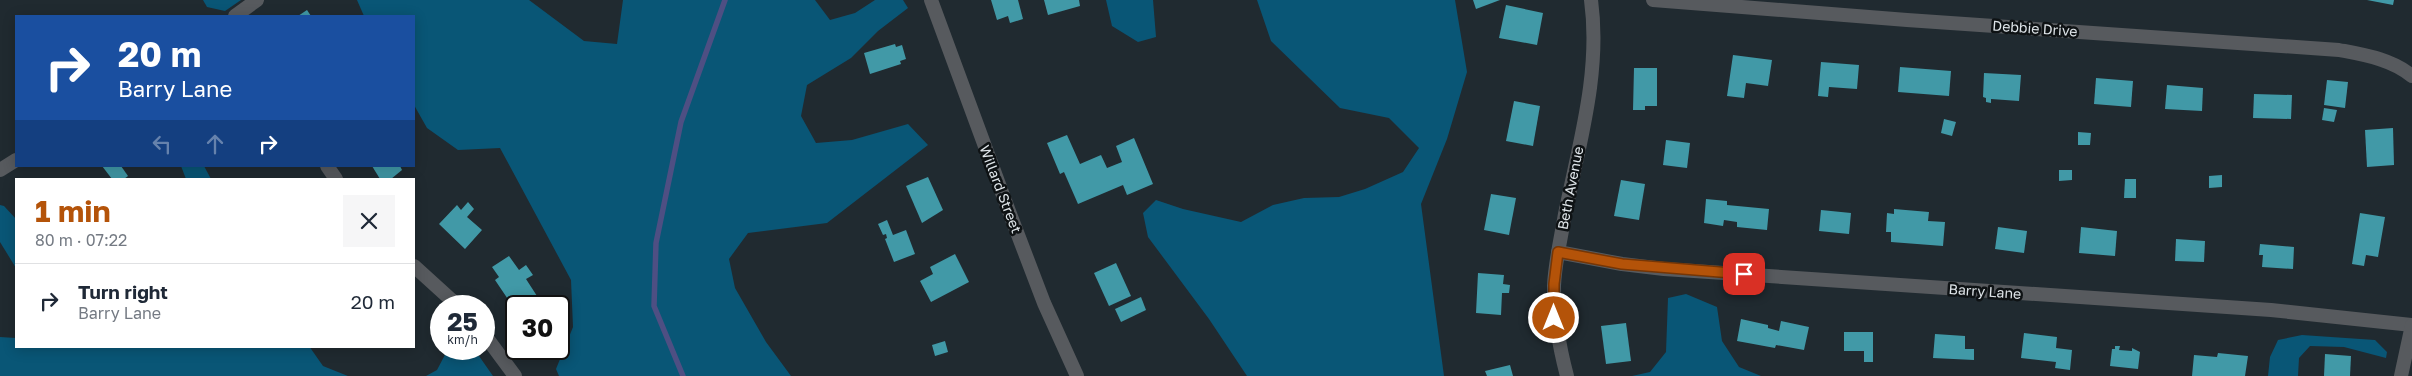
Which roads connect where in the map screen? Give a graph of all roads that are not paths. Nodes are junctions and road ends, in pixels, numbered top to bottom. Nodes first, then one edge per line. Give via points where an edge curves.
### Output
1 (257, 0) edge
2 (931, 0) edge
3 (1591, 0) edge
4 (1653, 0) edge
5 (236, 15) edge
6 (2412, 76) edge
7 (15, 161) edge
8 (328, 167) edge
9 (0, 170) edge
10 (335, 178) edge
11 (1558, 252) junction
12 (415, 267) edge
13 (446, 295) edge
14 (2412, 325) edge
15 (495, 349) edge
16 (515, 376) edge
17 (1076, 376) edge
18 (1567, 376) edge
19 (2401, 376) edge

1 - 5 street
2 - 17 street, Willard Street via 1044,303
3 - 11 street, Beth Avenue via 1595,25 1592,76
4 - 6 street, Debbie Drive via 2339,50 2386,61
7 - 9 street
8 - 10 street
11 - 14 street, Barry Lane via 1664,269 2264,309
11 - 18 street, Beth Avenue via 1554,318
12 - 13 street
14 - 19 street
15 - 16 street

